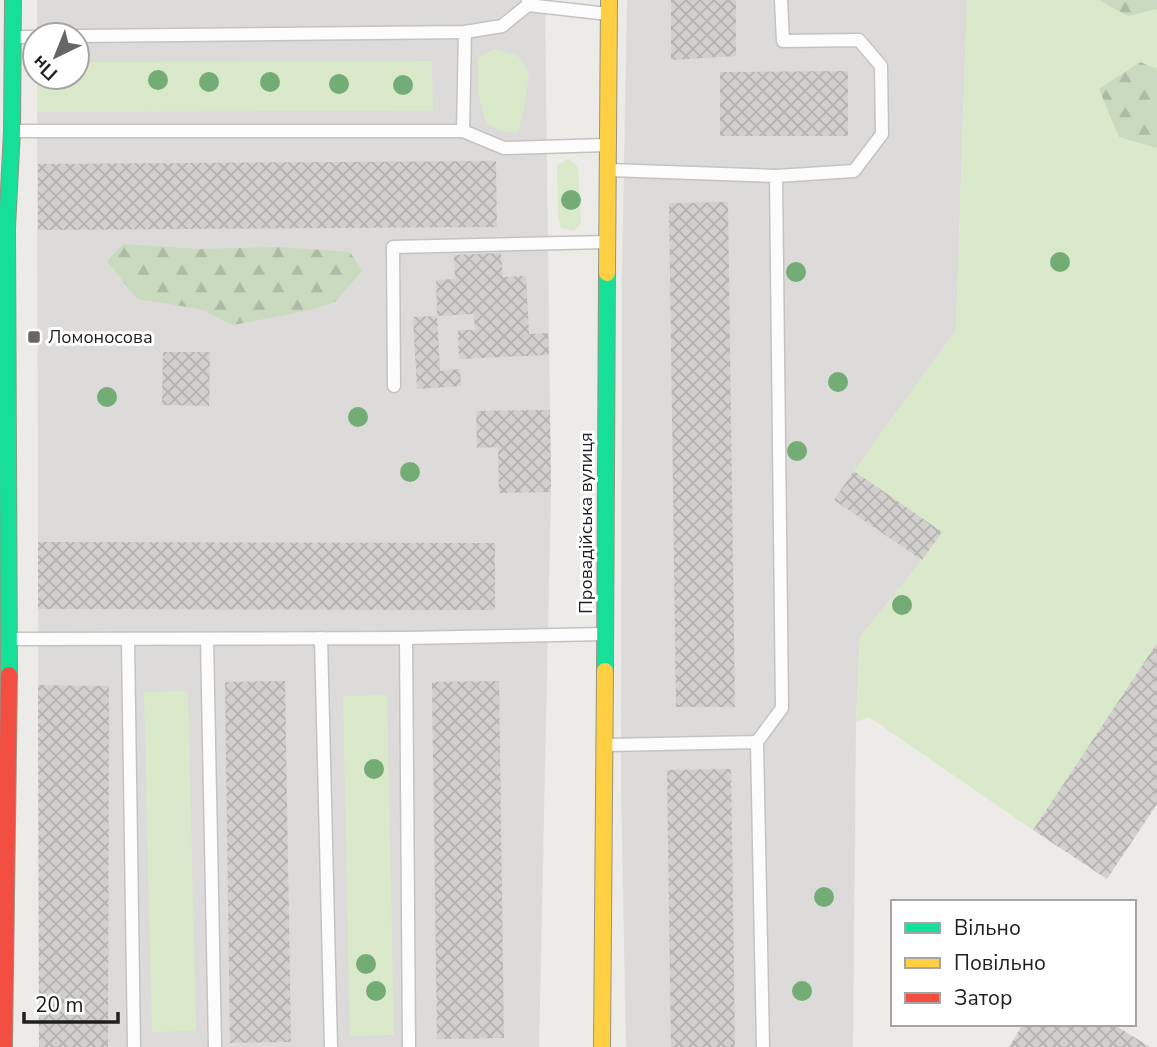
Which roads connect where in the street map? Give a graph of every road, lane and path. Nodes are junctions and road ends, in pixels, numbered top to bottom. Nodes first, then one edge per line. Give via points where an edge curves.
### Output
1 (13, 0) edge
2 (781, 0) edge
3 (528, 2) edge
4 (609, 7) edge
5 (465, 32) junction
6 (91, 36) edge
7 (13, 37) junction
8 (21, 37) edge
9 (12, 131) junction
10 (463, 131) junction
11 (608, 145) junction
12 (608, 170) junction
13 (776, 176) junction
14 (607, 242) junction
15 (394, 386) dead end
16 (604, 634) junction
17 (321, 638) junction
18 (406, 638) junction
19 (9, 639) junction
20 (207, 639) junction
21 (128, 640) junction
22 (757, 741) junction
23 (604, 746) junction
24 (4, 1047) edge
25 (134, 1047) edge
26 (215, 1047) edge
27 (331, 1047) edge
28 (409, 1047) edge
29 (602, 1047) edge
30 (763, 1047) edge

1 - 7 street
2 - 13 lane via 783,41 859,40 881,66 882,134 854,171
3 - 4 lane
3 - 5 lane via 502,26
4 - 11 street, Провадійська вулиця
5 - 6 lane
5 - 10 lane
7 - 8 lane
7 - 9 street
9 - 10 lane
9 - 19 street via 7,228
10 - 11 lane via 504,148
11 - 12 street, Провадійська вулиця
12 - 13 lane
12 - 14 street, Провадійська вулиця
13 - 22 lane via 782,708
14 - 15 lane via 393,247
14 - 16 street, Провадійська вулиця
16 - 18 lane
16 - 23 street, Провадійська вулиця
17 - 18 lane
17 - 20 lane
17 - 27 lane
18 - 28 lane
19 - 21 lane
19 - 24 street
20 - 21 lane
20 - 26 lane
21 - 25 lane
22 - 23 lane
22 - 30 lane
23 - 29 street, Провадійська вулиця

